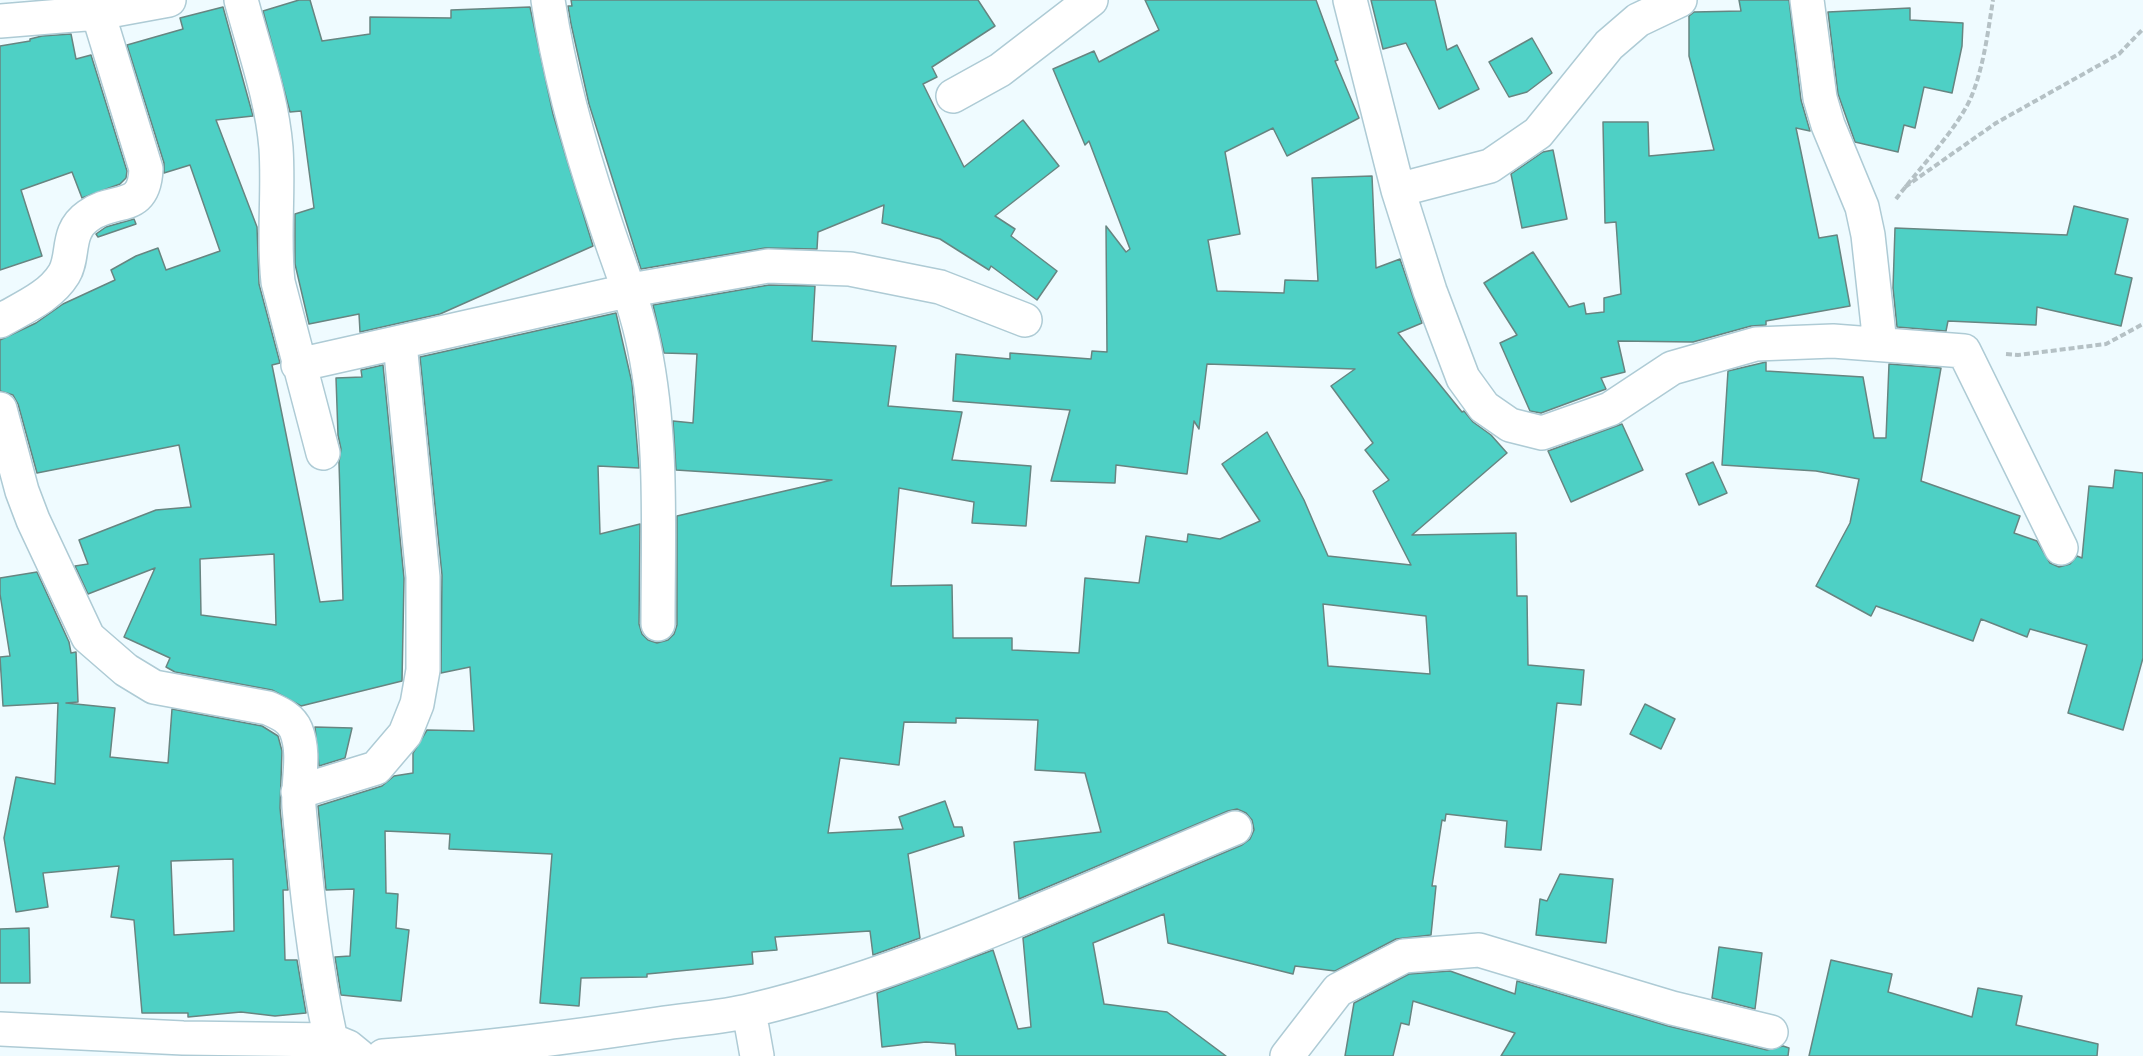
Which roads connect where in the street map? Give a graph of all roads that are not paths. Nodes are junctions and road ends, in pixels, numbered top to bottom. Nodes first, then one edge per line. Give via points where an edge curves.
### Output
1 (169, 0) edge
2 (241, 0) edge
3 (548, 0) edge
4 (1091, 0) edge
5 (1350, 0) edge
6 (1680, 0) edge
7 (1807, 0) edge
8 (98, 13) junction
9 (0, 21) edge
10 (953, 96) dead end
11 (1398, 190) junction
12 (631, 290) junction
13 (1025, 320) dead end
14 (0, 321) edge
15 (400, 343) junction
16 (1880, 344) junction
17 (298, 365) junction
18 (0, 409) edge
19 (323, 453) dead end
20 (2061, 548) dead end
21 (658, 624) dead end
22 (298, 792) junction
23 (1235, 828) dead end
24 (749, 1011) junction
25 (0, 1029) edge
26 (1771, 1032) dead end
27 (331, 1040) junction
28 (583, 1046) edge
29 (359, 1056) edge
30 (383, 1056) edge
31 (757, 1056) edge
32 (1287, 1056) edge

1 - 8 street
2 - 17 street via 272,113 277,176 275,254
3 - 12 street via 571,111 589,174
4 - 10 street via 1000,70
5 - 11 street
6 - 11 street via 1638,20 1609,45 1538,133 1490,166
7 - 16 street via 1827,125 1862,207 1868,235
8 - 9 street
8 - 14 street via 146,169 145,186 134,200 87,216 71,237 65,273 58,282
11 - 16 street via 1463,378 1484,407 1510,425 1542,433 1610,410 1672,368 1756,344
12 - 13 street via 768,266 850,269 940,287
12 - 15 street
12 - 21 street via 653,399 658,484
15 - 17 street
15 - 22 street via 423,577 423,670 417,704 405,734 376,768
16 - 20 street via 1964,351
17 - 19 street
18 - 22 street via 33,520 88,637 126,670 154,687 268,708 285,716 296,728 302,753
22 - 27 street via 305,878
23 - 24 street via 910,962 826,991
24 - 28 street
24 - 31 street
25 - 27 street
26 - 32 street via 1672,1008 1479,950 1404,956 1338,990
27 - 29 street
28 - 30 street

